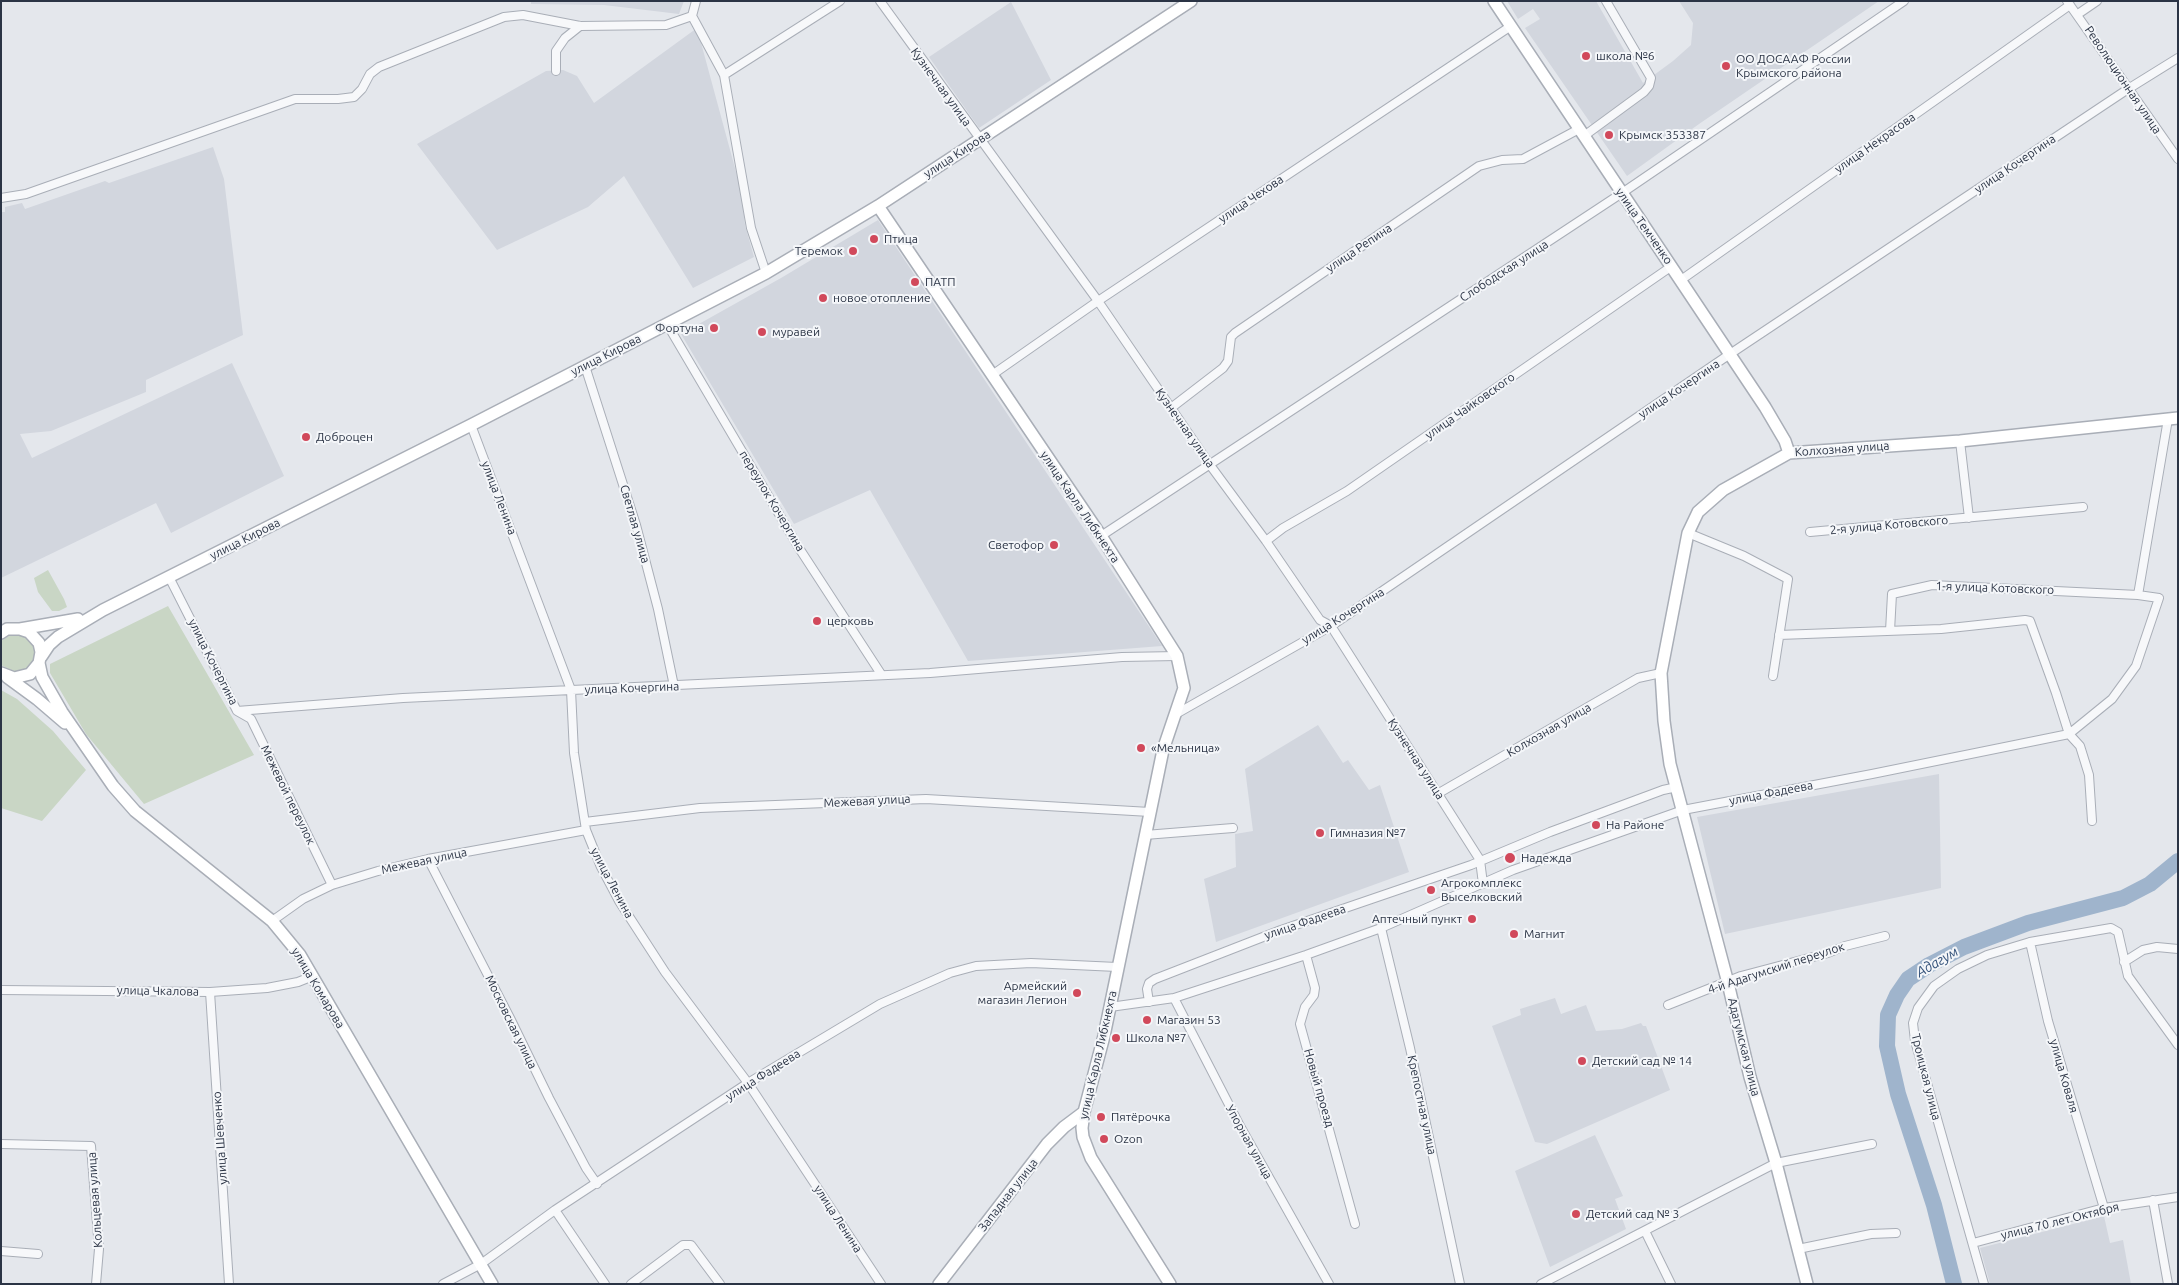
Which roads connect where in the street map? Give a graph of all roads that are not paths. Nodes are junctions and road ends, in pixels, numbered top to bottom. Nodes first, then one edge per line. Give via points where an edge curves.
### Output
1 (696, 1) edge
2 (840, 1) edge
3 (880, 1) edge
4 (1191, 1) edge
5 (1494, 1) edge
6 (1606, 1) edge
7 (1904, 1) edge
8 (2097, 1) edge
9 (2069, 3) edge
10 (2078, 14) junction
11 (692, 16) junction
12 (580, 26) junction
13 (1511, 26) junction
14 (2178, 58) edge
15 (556, 71) dead end
16 (724, 75) junction
17 (2128, 89) junction
18 (1581, 132) junction
19 (979, 140) junction
20 (2178, 159) edge
21 (1622, 193) junction
22 (1, 198) edge
23 (878, 206) junction
24 (1672, 266) junction
25 (766, 273) junction
26 (1681, 280) junction
27 (1098, 301) junction
28 (668, 324) junction
29 (1730, 354) junction
30 (585, 366) junction
31 (992, 375) junction
32 (1171, 408) junction
33 (2173, 418) edge
34 (471, 425) junction
35 (1960, 441) junction
36 (1789, 453) junction
37 (1210, 465) junction
38 (2083, 507) dead end
39 (1969, 518) junction
40 (1688, 532) junction
41 (1810, 532) dead end
42 (1101, 536) junction
43 (1266, 541) junction
44 (169, 577) junction
45 (2138, 595) junction
46 (103, 610) junction
47 (1331, 626) junction
48 (20, 628) junction
49 (3, 631) edge
50 (1890, 632) junction
51 (1779, 635) junction
52 (1177, 656) junction
53 (40, 660) junction
54 (1660, 673) junction
55 (881, 674) junction
56 (4, 675) edge
57 (1773, 676) dead end
58 (674, 686) junction
59 (571, 690) junction
60 (237, 711) junction
61 (1176, 714) junction
62 (2069, 734) junction
63 (83, 743) junction
64 (1678, 787) junction
65 (1439, 794) junction
66 (1683, 810) junction
67 (1150, 812) junction
68 (2092, 821) dead end
69 (586, 826) junction
70 (1233, 828) dead end
71 (1145, 834) junction
72 (428, 859) junction
73 (1480, 860) junction
74 (1483, 884) junction
75 (332, 885) junction
76 (272, 921) junction
77 (1381, 928) junction
78 (1885, 936) dead end
79 (2030, 942) junction
80 (2178, 949) edge
81 (1306, 956) junction
82 (2124, 962) junction
83 (1117, 967) junction
84 (313, 976) junction
85 (1728, 983) junction
86 (1, 990) edge
87 (210, 992) junction
88 (1174, 998) junction
89 (1149, 1002) junction
90 (1668, 1006) dead end
91 (1110, 1007) junction
92 (2178, 1045) edge
93 (748, 1083) junction
94 (1084, 1112) junction
95 (1, 1144) edge
96 (1872, 1144) dead end
97 (1776, 1163) junction
98 (597, 1184) junction
99 (2178, 1197) edge
100 (2152, 1200) junction
101 (2104, 1208) junction
102 (555, 1210) junction
103 (1355, 1224) dead end
104 (1644, 1231) junction
105 (1896, 1232) dead end
106 (1972, 1243) junction
107 (1798, 1249) junction
108 (1, 1252) edge
109 (38, 1254) dead end
110 (480, 1264) junction
111 (96, 1284) edge
112 (229, 1284) edge
113 (443, 1284) edge
114 (492, 1284) edge
115 (605, 1284) edge
116 (631, 1284) edge
117 (720, 1284) edge
118 (881, 1284) edge
119 (939, 1284) edge
120 (1170, 1284) edge
121 (1329, 1284) edge
122 (1460, 1284) edge
123 (1541, 1284) edge
124 (1671, 1284) edge
125 (1807, 1284) edge
126 (1984, 1284) edge
127 (2168, 1284) edge

1 - 11 street
2 - 16 street
3 - 19 street, Кузнечная улица
4 - 19 main road, улица Кирова
5 - 13 main road, улица Темченко
6 - 18 street, улица Репина via 1651,78 1644,92
7 - 21 street, Слободская улица
8 - 10 street
9 - 10 street, Революционная улица
9 - 26 street, улица Некрасова
10 - 17 street, Революционная улица
11 - 12 street via 666,25
11 - 16 street
12 - 15 street via 556,50
12 - 22 street via 523,15 504,17 379,67 354,96 295,99 26,194
13 - 18 main road, улица Темченко
13 - 27 street, улица Чехова
14 - 17 street, улица Кочергина
16 - 25 street via 751,228
17 - 20 street, Революционная улица
17 - 29 street, улица Кочергина
18 - 21 main road, улица Темченко
18 - 32 street, улица Репина via 1523,159 1479,166 1235,333 1223,368
19 - 23 main road, улица Кирова
19 - 27 street, Кузнечная улица
21 - 24 main road, улица Темченко
21 - 37 street, Слободская улица
23 - 25 main road, улица Кирова
23 - 31 main road, улица Карла Либкнехта
24 - 26 main road, улица Темченко
24 - 43 street, улица Чайковского via 1347,491
25 - 28 main road, улица Кирова
26 - 29 main road, улица Темченко
27 - 31 street, улица Чехова
27 - 32 street, Кузнечная улица
28 - 30 main road, улица Кирова
28 - 55 street, переулок Кочергина via 799,548
29 - 36 main road, улица Темченко via 1765,407
29 - 47 street, улица Кочергина
30 - 34 main road, улица Кирова
30 - 58 street, Светлая улица via 636,525
31 - 42 main road, улица Карла Либкнехта
32 - 37 street, Кузнечная улица
33 - 35 main road, Колхозная улица
33 - 45 street, Колхозная улица
34 - 44 main road, улица Кирова
34 - 59 street, улица Ленина
35 - 36 main road, Колхозная улица
35 - 39 street
36 - 40 main road, Колхозная улица via 1723,490 1698,512
37 - 42 street, Слободская улица
37 - 43 street, Кузнечная улица
38 - 39 street, 2-я улица Котовского
39 - 41 street, 2-я улица Котовского
40 - 51 street via 1788,579
40 - 54 main road, Колхозная улица
42 - 52 main road, улица Карла Либкнехта
43 - 47 street, Кузнечная улица via 1320,620
44 - 46 main road, улица Кирова
44 - 60 street, улица Кочергина
45 - 50 street, 1-я улица Котовского via 1932,585 1892,594
45 - 62 street, улица Фадеева via 2159,598 2136,666 2112,698
46 - 48 main road via 69,622
46 - 53 main road via 58,637
47 - 61 street, улица Кочергина
47 - 65 street, Кузнечная улица
48 - 49 main road
48 - 53 main road via 39,643
50 - 51 street
50 - 62 street via 2025,620 2032,624
51 - 57 street
52 - 55 street, улица Кочергина
52 - 61 main road, улица Карла Либкнехта via 1184,688
53 - 56 main road via 30,674 14,678
53 - 63 main road via 42,677
54 - 64 main road, Колхозная улица via 1670,764
54 - 65 street, Колхозная улица via 1638,678
55 - 58 street, улица Кочергина
56 - 63 main road via 57,715
58 - 59 street, улица Кочергина
59 - 60 street, улица Кочергина via 403,698
59 - 69 street, улица Ленина via 574,753
60 - 75 street, Межевой переулок via 251,719
61 - 67 main road, улица Карла Либкнехта via 1163,750
62 - 66 street, улица Фадеева
62 - 68 street via 2080,746 2089,775
63 - 76 main road, улица Комарова via 113,786 136,811
64 - 66 main road, Колхозная улица
64 - 73 street, улица Фадеева
65 - 73 street, Кузнечная улица
66 - 74 street, улица Фадеева via 1513,870
66 - 85 main road, Адагумская улица
67 - 69 street, Межевая улица via 926,799 700,808
67 - 71 main road, улица Карла Либкнехта
69 - 72 street, Межевая улица
69 - 93 street, улица Ленина via 601,867 639,932
70 - 71 street
71 - 83 main road, улица Карла Либкнехта
72 - 75 street, Межевая улица
72 - 98 street, Московская улица via 549,1098
73 - 74 street
73 - 89 street, улица Фадеева via 1281,930 1155,979 1147,989
74 - 77 street, улица Фадеева
75 - 76 street, Межевая улица via 303,899
76 - 84 main road, улица Комарова
77 - 81 street, улица Фадеева
77 - 122 street, Крепостная улица
78 - 85 street, 4-й Адагумский переулок via 1741,976
79 - 82 street, Троицкая улица via 2111,928 2118,932
79 - 101 street, улица Коваля via 2048,1021
79 - 106 street, Троицкая улица via 1958,968 1934,986 1918,1008 1913,1023 1925,1084
80 - 82 street via 2157,947 2144,950
81 - 88 street, улица Фадеева
81 - 103 street, Новый проезд via 1315,988 1300,1024
82 - 92 street, Троицкая улица via 2128,976
83 - 91 main road, улица Карла Либкнехта
83 - 93 street, улица Фадеева via 1002,963 950,973 880,1004
84 - 87 street, улица Чкалова via 267,988
84 - 110 main road, улица Комарова
85 - 90 street, 4-й Адагумский переулок
85 - 97 main road, Адагумская улица via 1750,1077
86 - 87 street, улица Чкалова
87 - 112 street, улица Шевченко
88 - 89 street, улица Фадеева
88 - 121 street, Упорная улица via 1240,1126
89 - 91 street, улица Фадеева
91 - 94 main road, улица Карла Либкнехта
93 - 98 street, улица Фадеева
93 - 118 street, улица Ленина
94 - 119 main road, Западная улица via 1047,1144
94 - 120 main road, улица Карла Либкнехта via 1083,1138 1091,1158
95 - 111 street, Кольцевая улица via 91,1146 99,1249
96 - 97 street
97 - 104 street
97 - 107 main road, Адагумская улица
98 - 102 street, улица Фадеева
99 - 100 street, улица 70 лет Октября
100 - 101 street, улица 70 лет Октября
100 - 127 street
101 - 106 street, улица 70 лет Октября
102 - 110 street, улица Фадеева
102 - 115 street
104 - 123 street
104 - 124 street
105 - 107 street
106 - 126 street, Троицкая улица
107 - 125 main road, Адагумская улица
108 - 109 street
110 - 113 street, улица Фадеева
110 - 114 main road, улица Комарова
116 - 117 street via 683,1245 691,1245

